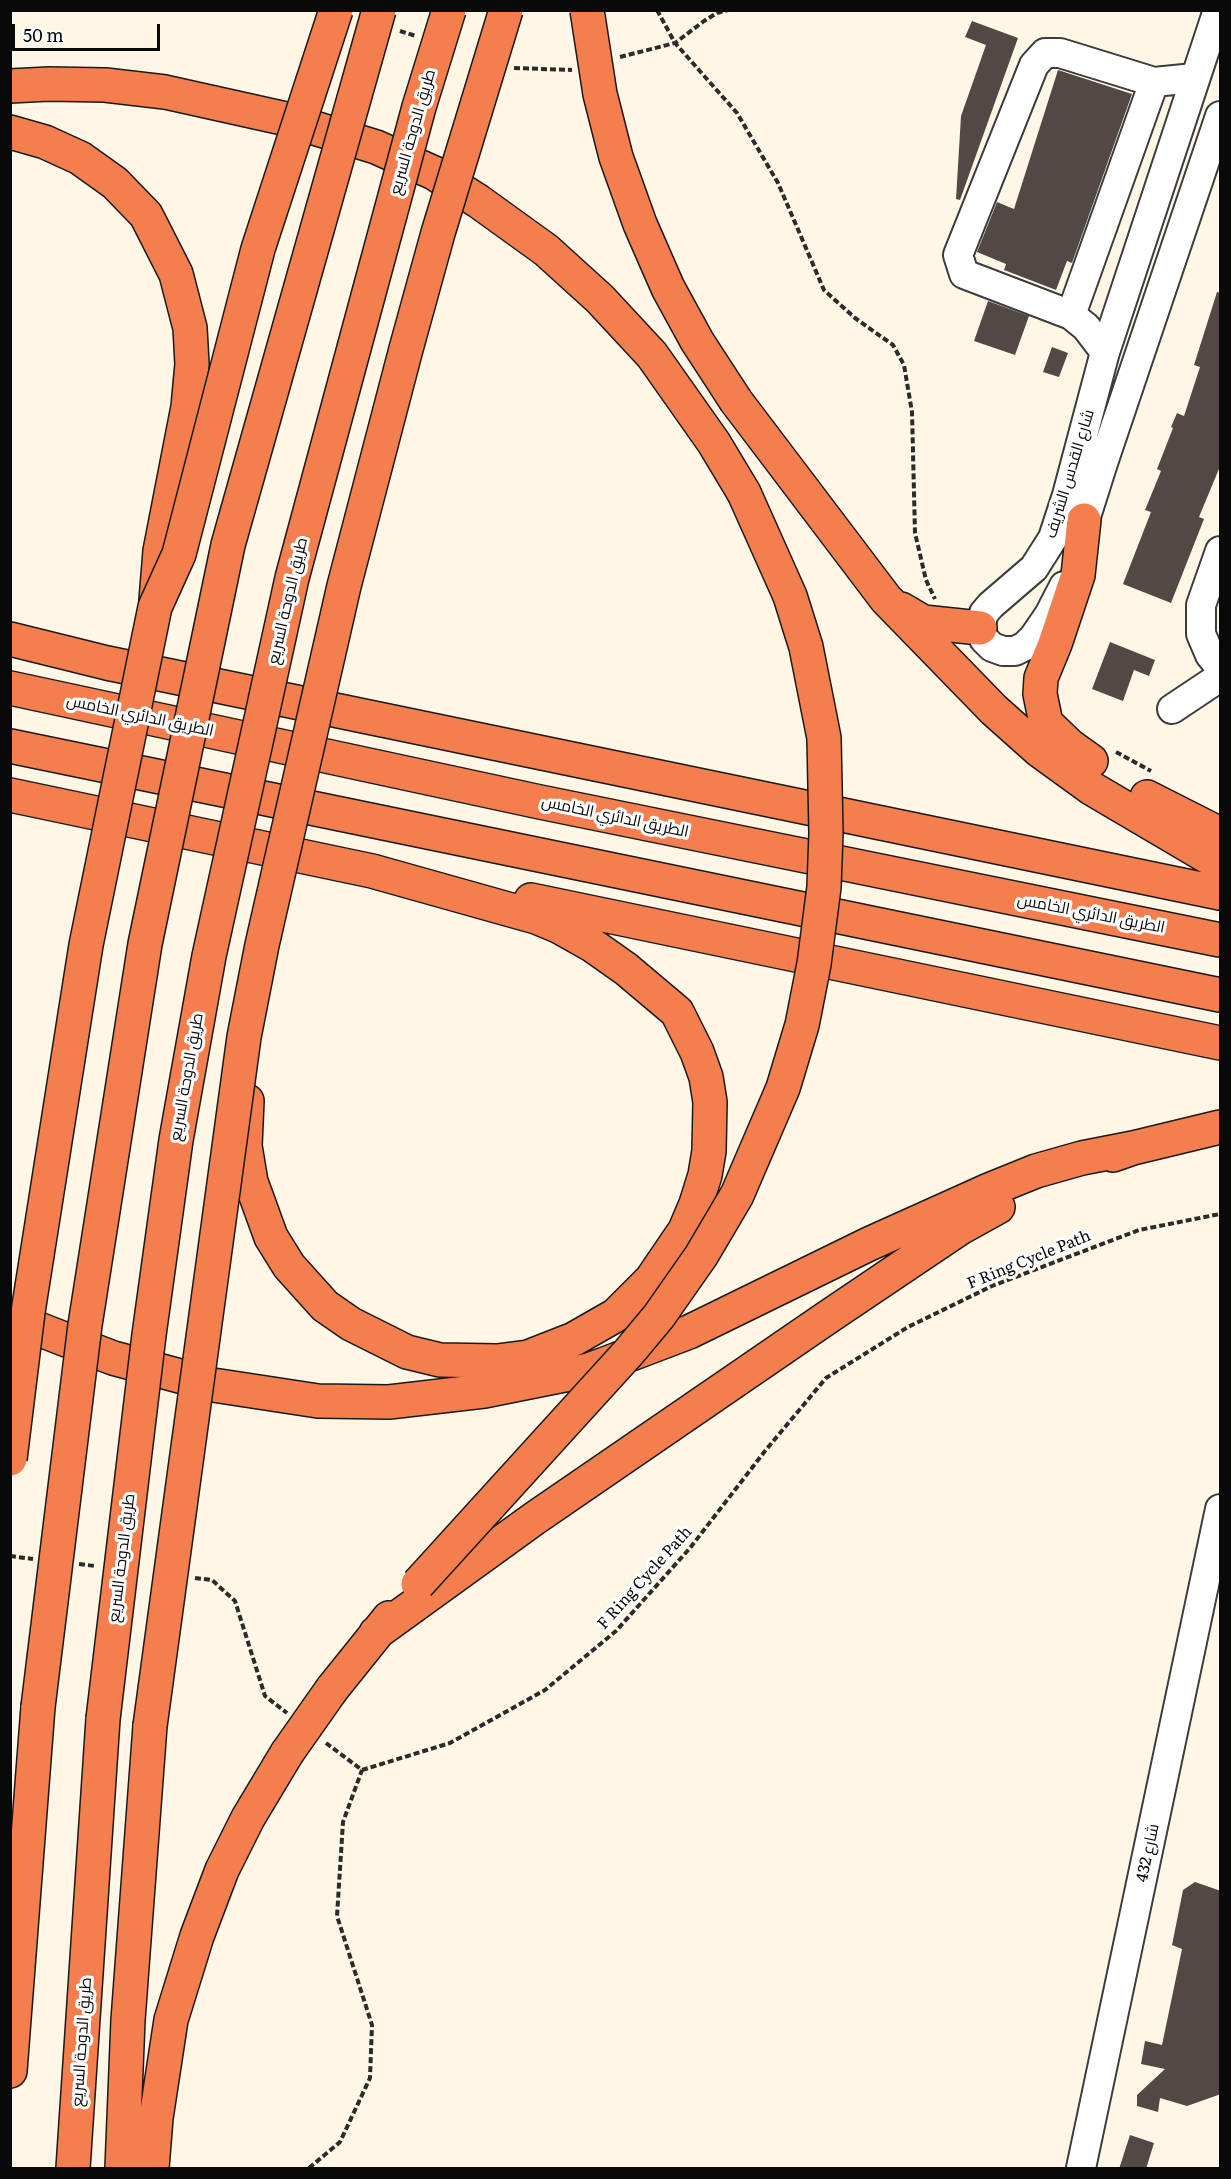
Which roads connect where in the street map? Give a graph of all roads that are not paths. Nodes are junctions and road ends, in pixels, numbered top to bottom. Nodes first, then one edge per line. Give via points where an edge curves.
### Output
1 (336, 10) edge
2 (379, 10) edge
3 (449, 10) edge
4 (506, 10) edge
5 (587, 10) edge
6 (1218, 10) edge
7 (1194, 78) junction
8 (1154, 82) junction
9 (10, 86) edge
10 (1221, 116) edge
11 (10, 132) edge
12 (1071, 315) junction
13 (1105, 352) junction
14 (1084, 520) junction
15 (1221, 551) edge
16 (886, 599) junction
17 (155, 607) junction
18 (964, 627) junction
19 (10, 633) edge
20 (10, 639) edge
21 (107, 663) junction
22 (1221, 667) edge
23 (1221, 677) edge
24 (10, 688) edge
25 (1172, 709) dead end
26 (10, 746) edge
27 (10, 795) edge
28 (1221, 834) edge
29 (1221, 864) edge
30 (372, 871) junction
31 (1221, 894) edge
32 (1221, 940) edge
33 (262, 945) junction
34 (1221, 995) edge
35 (1221, 1043) edge
36 (1221, 1127) edge
37 (1133, 1148) junction
38 (10, 1318) edge
39 (10, 1460) edge
40 (1221, 1509) edge
41 (1218, 1538) edge
42 (376, 1633) junction
43 (10, 2071) edge
44 (73, 2169) edge
45 (122, 2169) edge
46 (152, 2169) edge
47 (1081, 2169) edge

1 - 17 highway, bridge via 258,249 179,554
2 - 43 highway, bridge via 228,545 145,944 85,1325 38,1707
3 - 44 highway, طريق الدوحة السريع, bridge via 418,107 292,578 208,956 176,1140 152,1312 103,1719
4 - 33 highway, bridge via 438,233 344,586
5 - 16 highway, bridge via 600,94 616,157 668,288 736,401
6 - 7 street, شارع القدس الشريف
7 - 8 street
7 - 13 street, شارع القدس الشريف
8 - 12 street
8 - 12 street via 1060,53 1045,53 1034,65 958,255 964,274
9 - 42 highway, bridge via 105,85 165,93 282,118 376,147 434,173 478,201 546,250 600,299 659,364 744,494 790,596 806,647 824,738 824,887 801,1025 783,1088 737,1195 701,1256 629,1352
10 - 14 street, شارع القدس الشريف
11 - 17 highway via 80,158 115,183 146,215 176,274 190,328 192,364 188,407 160,550
12 - 13 street
13 - 18 street, شارع القدس الشريف via 1053,538 1034,568
14 - 18 street, شارع القدس الشريف via 1062,591 1034,637 1024,646 1003,651
14 - 28 highway via 1078,575 1041,678 1046,723 1114,778
15 - 22 street via 1201,606 1201,634 1210,655
16 - 18 highway via 923,622
16 - 29 highway via 963,680 1040,751 1091,788
17 - 39 highway, bridge via 86,945 28,1312
19 - 21 highway
20 - 21 highway
21 - 31 highway
23 - 25 street
24 - 32 highway, الطريق الدائري الخامس via 540,802
26 - 34 highway
27 - 30 highway
30 - 33 highway, bridge via 560,927 626,969 677,1012 706,1077 711,1127 705,1175 685,1230 669,1256 616,1315 574,1340 528,1357 440,1360 407,1352 379,1339 325,1306 289,1266 270,1237 251,1182 246,1146 252,1044 262,988
30 - 35 highway via 453,884
33 - 45 highway, bridge via 244,1037 150,1726 128,2019
36 - 37 highway
37 - 38 highway via 1054,1166 989,1190 689,1332 589,1370 484,1391 389,1402 330,1401 213,1385 113,1358
37 - 42 highway via 1040,1184 960,1228 535,1518
40 - 41 street, شارع 432
41 - 47 street, شارع 432
42 - 46 highway, bridge via 287,1753 222,1870 171,2020

